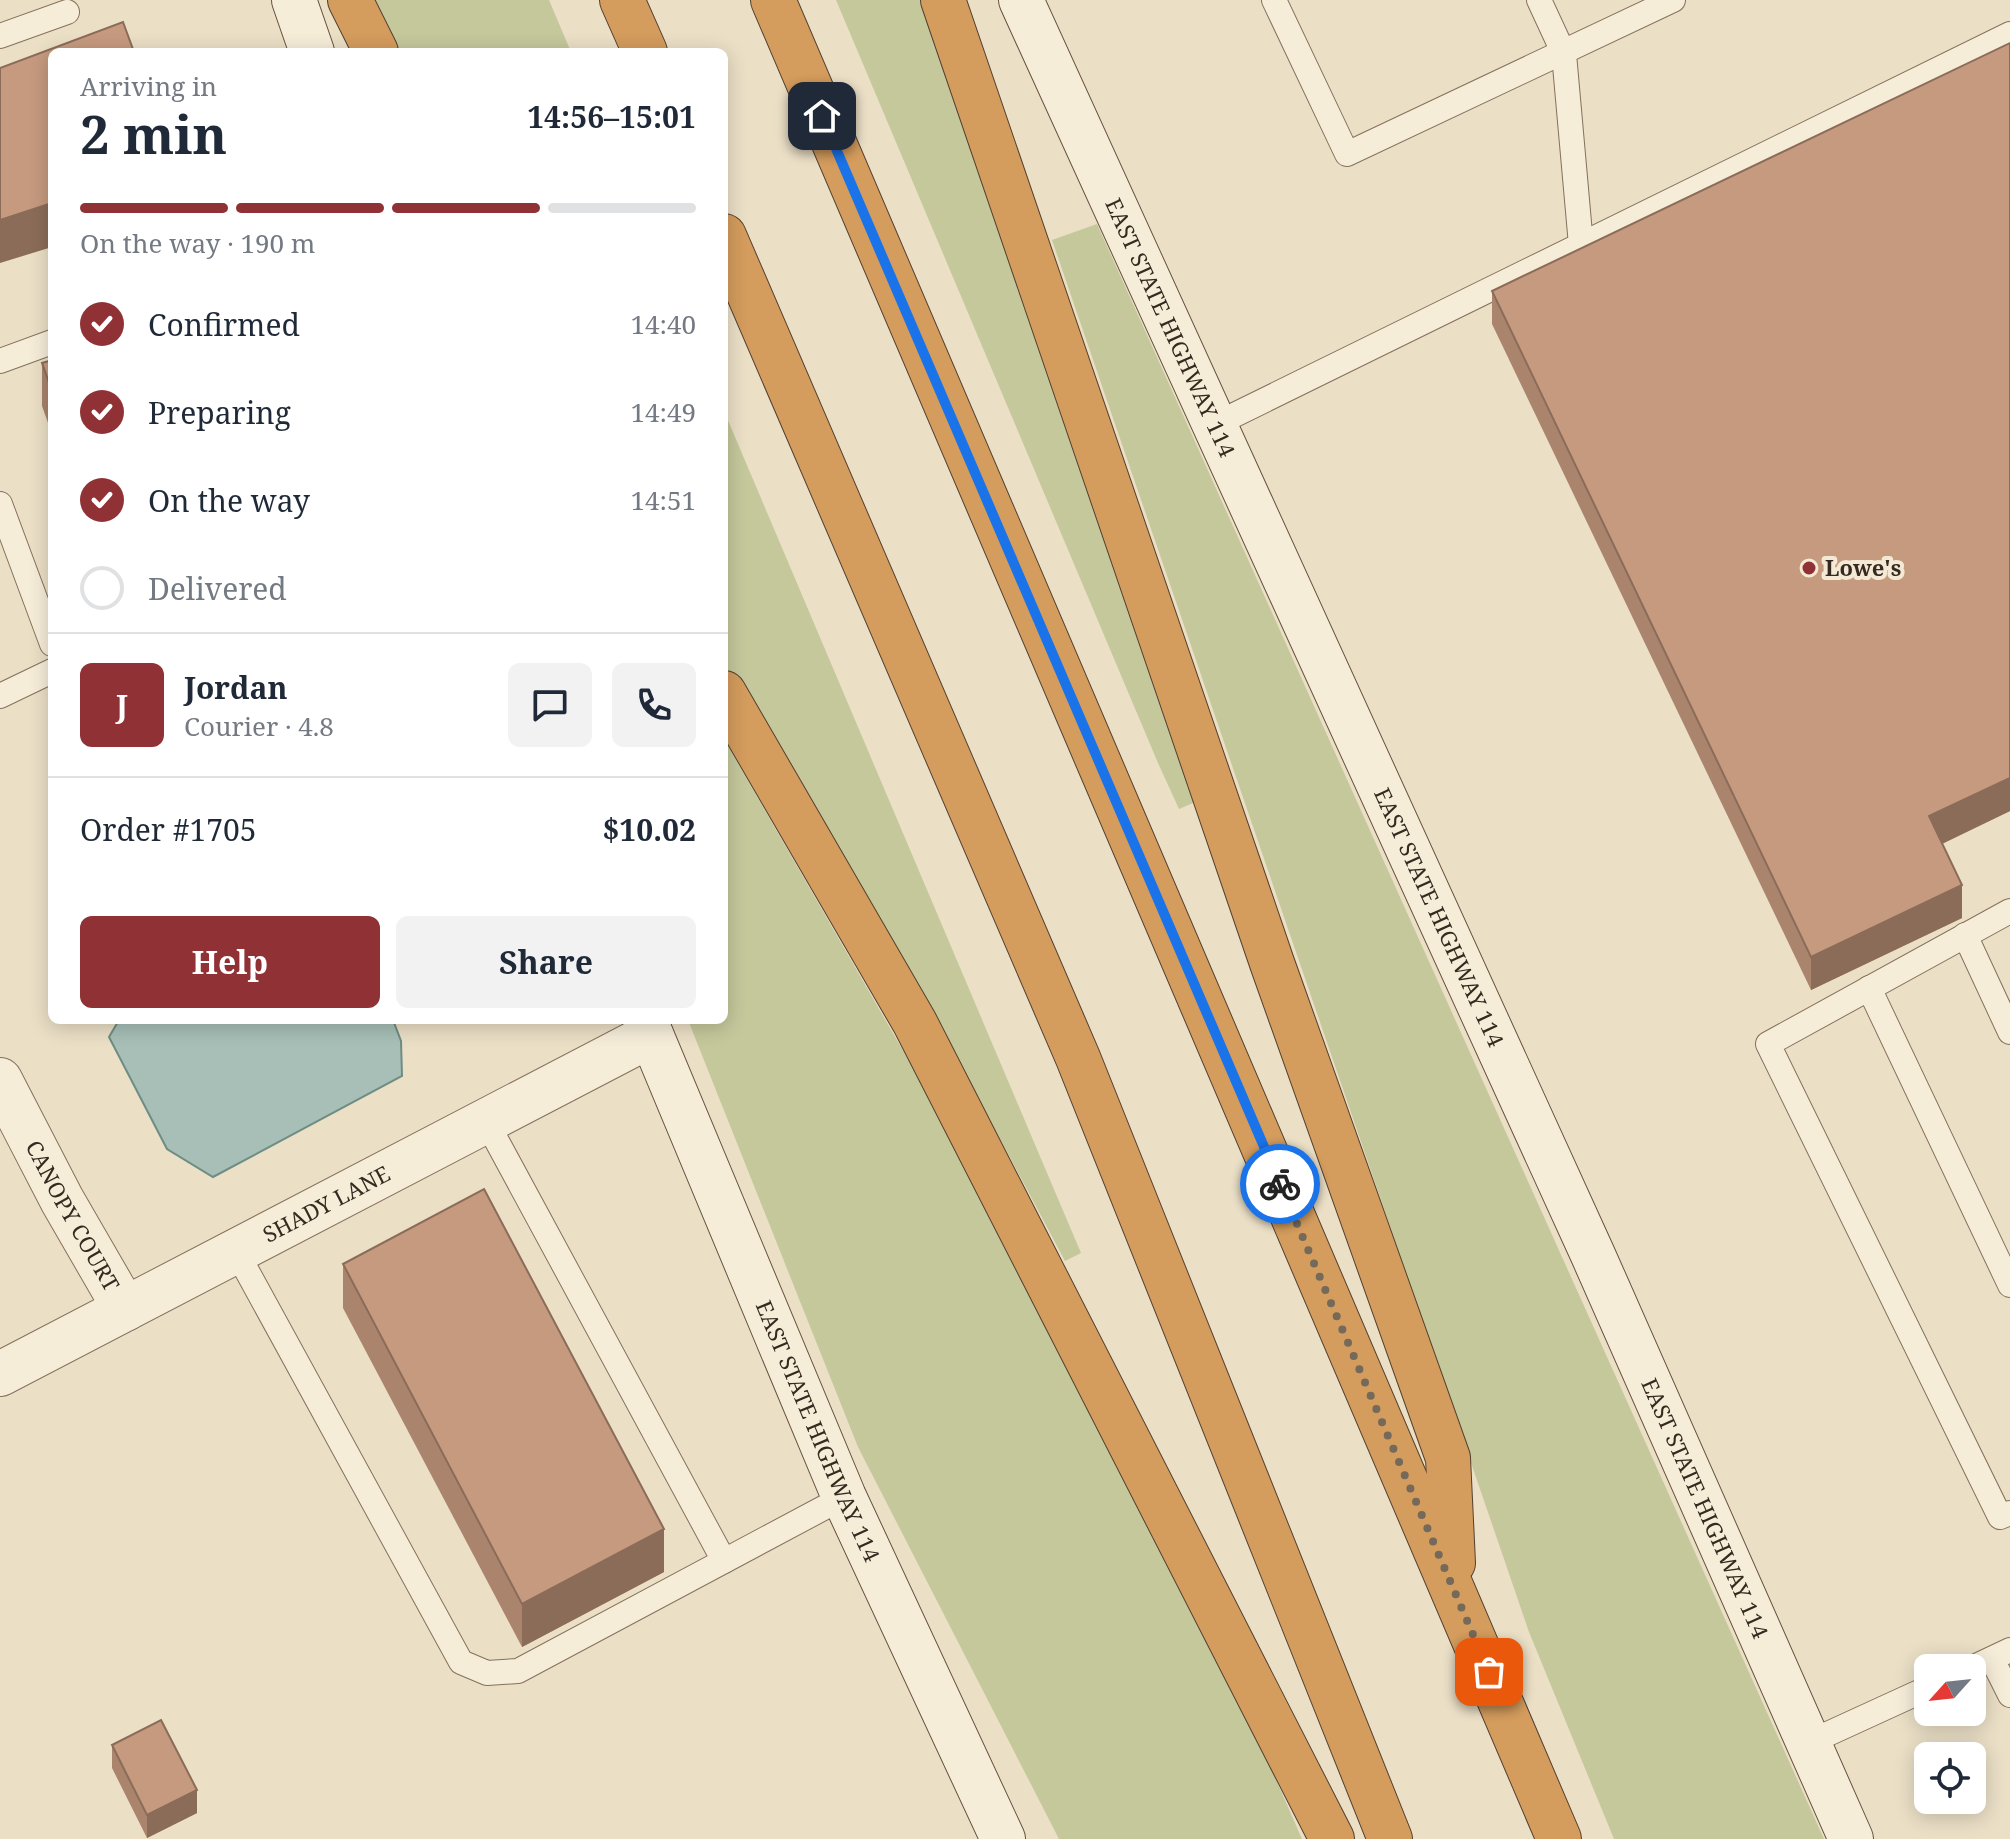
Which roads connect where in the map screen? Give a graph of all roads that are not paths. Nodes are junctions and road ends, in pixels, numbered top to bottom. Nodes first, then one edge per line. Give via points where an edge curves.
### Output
1 (294, 0) edge
2 (350, 0) edge
3 (622, 0) edge
4 (773, 0) edge
5 (943, 0) edge
6 (1021, 0) edge
7 (1274, 0) edge
8 (1539, 0) edge
9 (1673, 0) edge
10 (67, 12) dead end
11 (2010, 34) edge
12 (0, 36) edge
13 (311, 48) edge
14 (374, 48) edge
15 (643, 48) edge
16 (1564, 54) junction
17 (728, 245) edge
18 (1581, 245) junction
19 (48, 343) edge
20 (0, 361) edge
21 (1214, 425) junction
22 (0, 504) edge
23 (48, 633) edge
24 (48, 673) edge
25 (0, 696) edge
26 (728, 700) edge
27 (2010, 911) edge
28 (1965, 935) junction
29 (1869, 988) junction
30 (648, 1028) edge
31 (2010, 1032) edge
32 (0, 1080) edge
33 (486, 1121) junction
34 (236, 1251) junction
35 (2010, 1285) edge
36 (125, 1309) junction
37 (0, 1374) edge
38 (844, 1497) junction
39 (2010, 1513) edge
40 (724, 1561) junction
41 (1454, 1589) junction
42 (1991, 1659) edge
43 (1914, 1694) edge
44 (2010, 1695) edge
45 (1808, 1743) junction
46 (1003, 1839) edge
47 (1332, 1839) edge
48 (1390, 1839) edge
49 (1559, 1839) edge
50 (1851, 1839) edge

1 - 13 main road
2 - 14 highway
3 - 15 highway
4 - 41 highway
5 - 41 highway via 1448,1458
6 - 21 main road, EAST STATE HIGHWAY 114
7 - 16 lane via 1347,154
8 - 16 lane
9 - 16 lane
10 - 12 lane
11 - 18 lane
16 - 18 lane
17 - 48 highway via 1078,1058
18 - 21 lane
19 - 20 lane
21 - 45 main road, EAST STATE HIGHWAY 114 via 1593,1255
22 - 23 lane
24 - 25 lane
26 - 47 highway via 915,1023
27 - 28 lane
28 - 29 lane
28 - 31 lane
29 - 35 lane
29 - 39 lane via 1768,1044 2000,1517
30 - 33 main road, SHADY LANE
30 - 38 main road, EAST STATE HIGHWAY 114
32 - 36 main road, CANOPY COURT
33 - 34 main road, SHADY LANE
33 - 40 lane
34 - 36 main road, SHADY LANE
34 - 40 lane via 461,1662 487,1673 518,1671
36 - 37 main road, SHADY LANE
38 - 40 lane
38 - 46 main road, EAST STATE HIGHWAY 114
41 - 49 highway
42 - 44 lane
43 - 45 lane
45 - 50 main road, EAST STATE HIGHWAY 114

